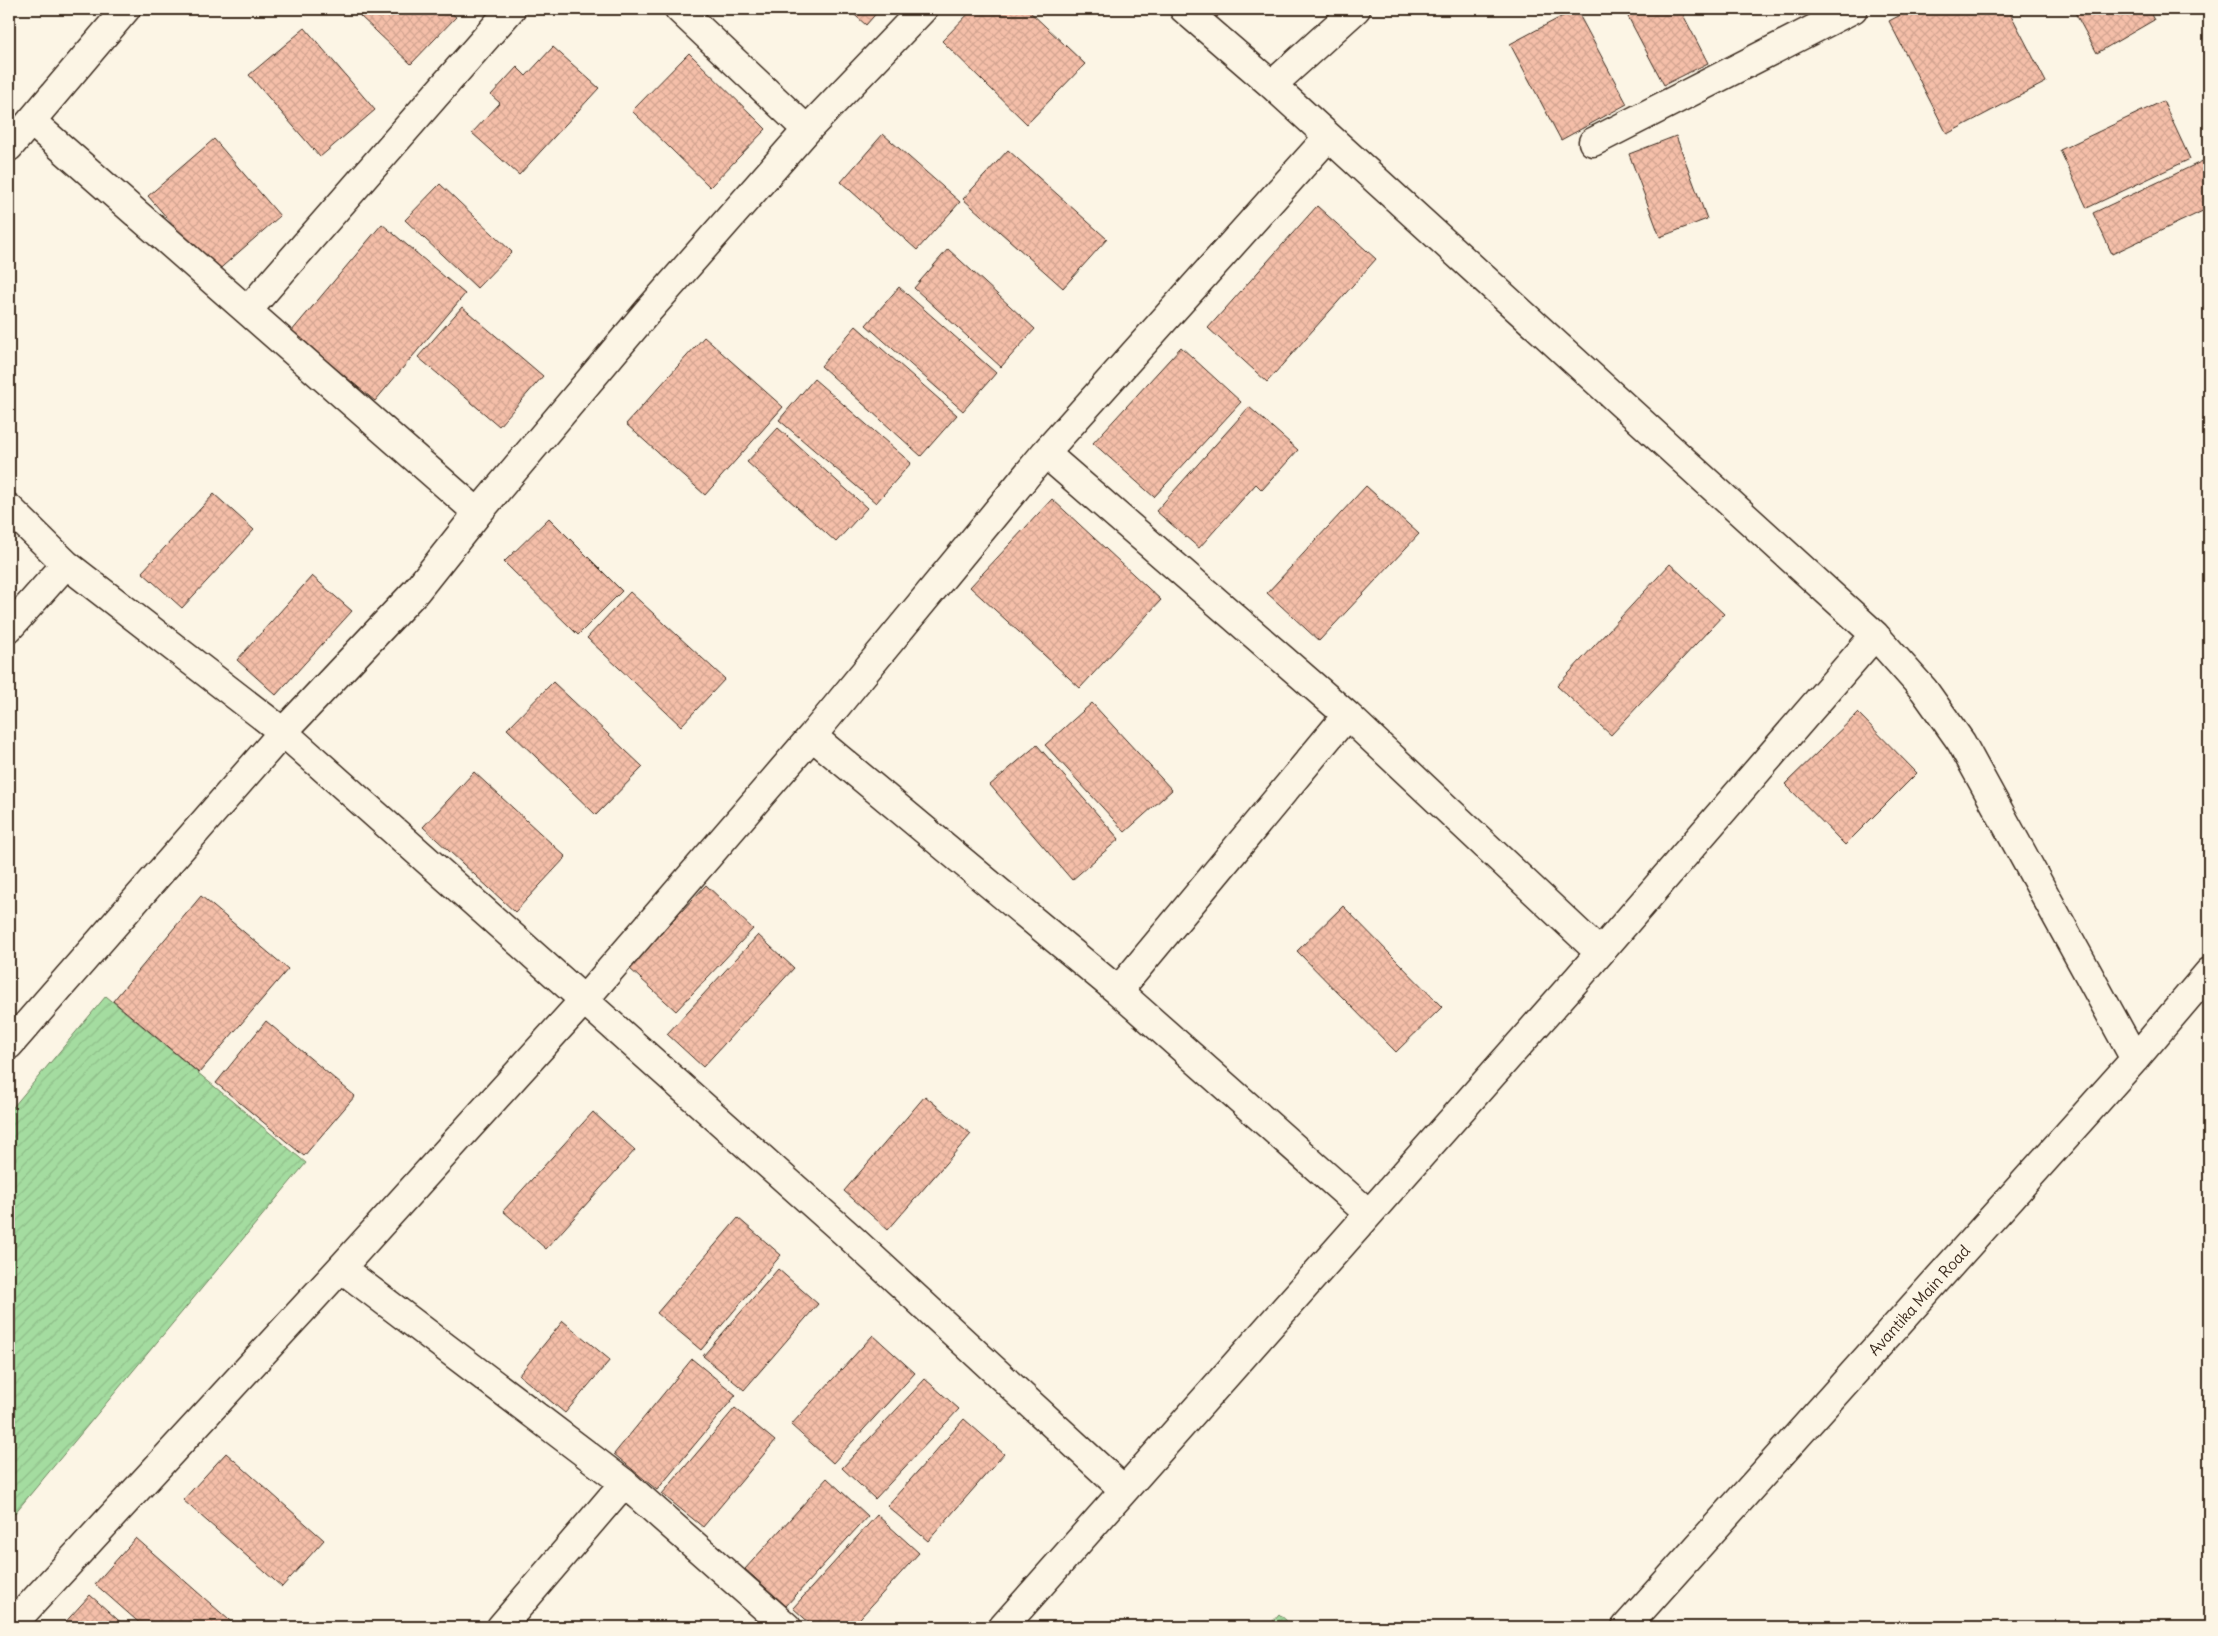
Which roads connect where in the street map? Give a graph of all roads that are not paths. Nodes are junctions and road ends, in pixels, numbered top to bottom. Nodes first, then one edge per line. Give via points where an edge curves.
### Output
1 (126, 9) edge
2 (511, 9) edge
3 (679, 9) edge
4 (923, 9) edge
5 (1184, 9) edge
6 (1356, 9) edge
7 (1850, 10) edge
8 (1272, 86) junction
9 (31, 121) junction
10 (807, 130) junction
11 (1328, 137) junction
12 (1593, 142) dead end
13 (9, 148) edge
14 (248, 310) junction
15 (1045, 453) junction
16 (9, 508) edge
17 (478, 512) junction
18 (66, 564) junction
19 (9, 628) edge
20 (1875, 635) junction
21 (1347, 715) junction
22 (283, 732) junction
23 (812, 736) junction
24 (1599, 952) junction
25 (2209, 972) edge
26 (1118, 991) junction
27 (584, 1000) junction
28 (9, 1045) edge
29 (2135, 1059) junction
30 (1368, 1213) junction
31 (341, 1268) junction
32 (624, 1483) junction
33 (1124, 1490) junction
34 (13, 1624) edge
35 (501, 1627) edge
36 (787, 1627) edge
37 (1003, 1627) edge
38 (1626, 1627) edge

1 - 9 street
2 - 14 street
3 - 10 street
4 - 10 street
5 - 8 street
6 - 8 street
7 - 12 street
8 - 11 street
9 - 13 street
9 - 14 street
10 - 17 street
11 - 15 street
11 - 20 street
14 - 17 street
15 - 21 street
15 - 23 street
16 - 18 street
17 - 22 street via 416,591
18 - 19 street
18 - 22 street
20 - 24 street
20 - 29 street via 1924,690 1961,742
21 - 24 street
21 - 26 street
22 - 27 street
22 - 28 street
23 - 26 street
23 - 27 street
24 - 30 street
25 - 29 street, Avantika Main Road
26 - 30 street
27 - 31 street
27 - 33 street via 850,1237
29 - 38 street, Avantika Main Road
30 - 33 street
31 - 32 street
31 - 34 street
32 - 35 street
32 - 36 street
33 - 37 street

